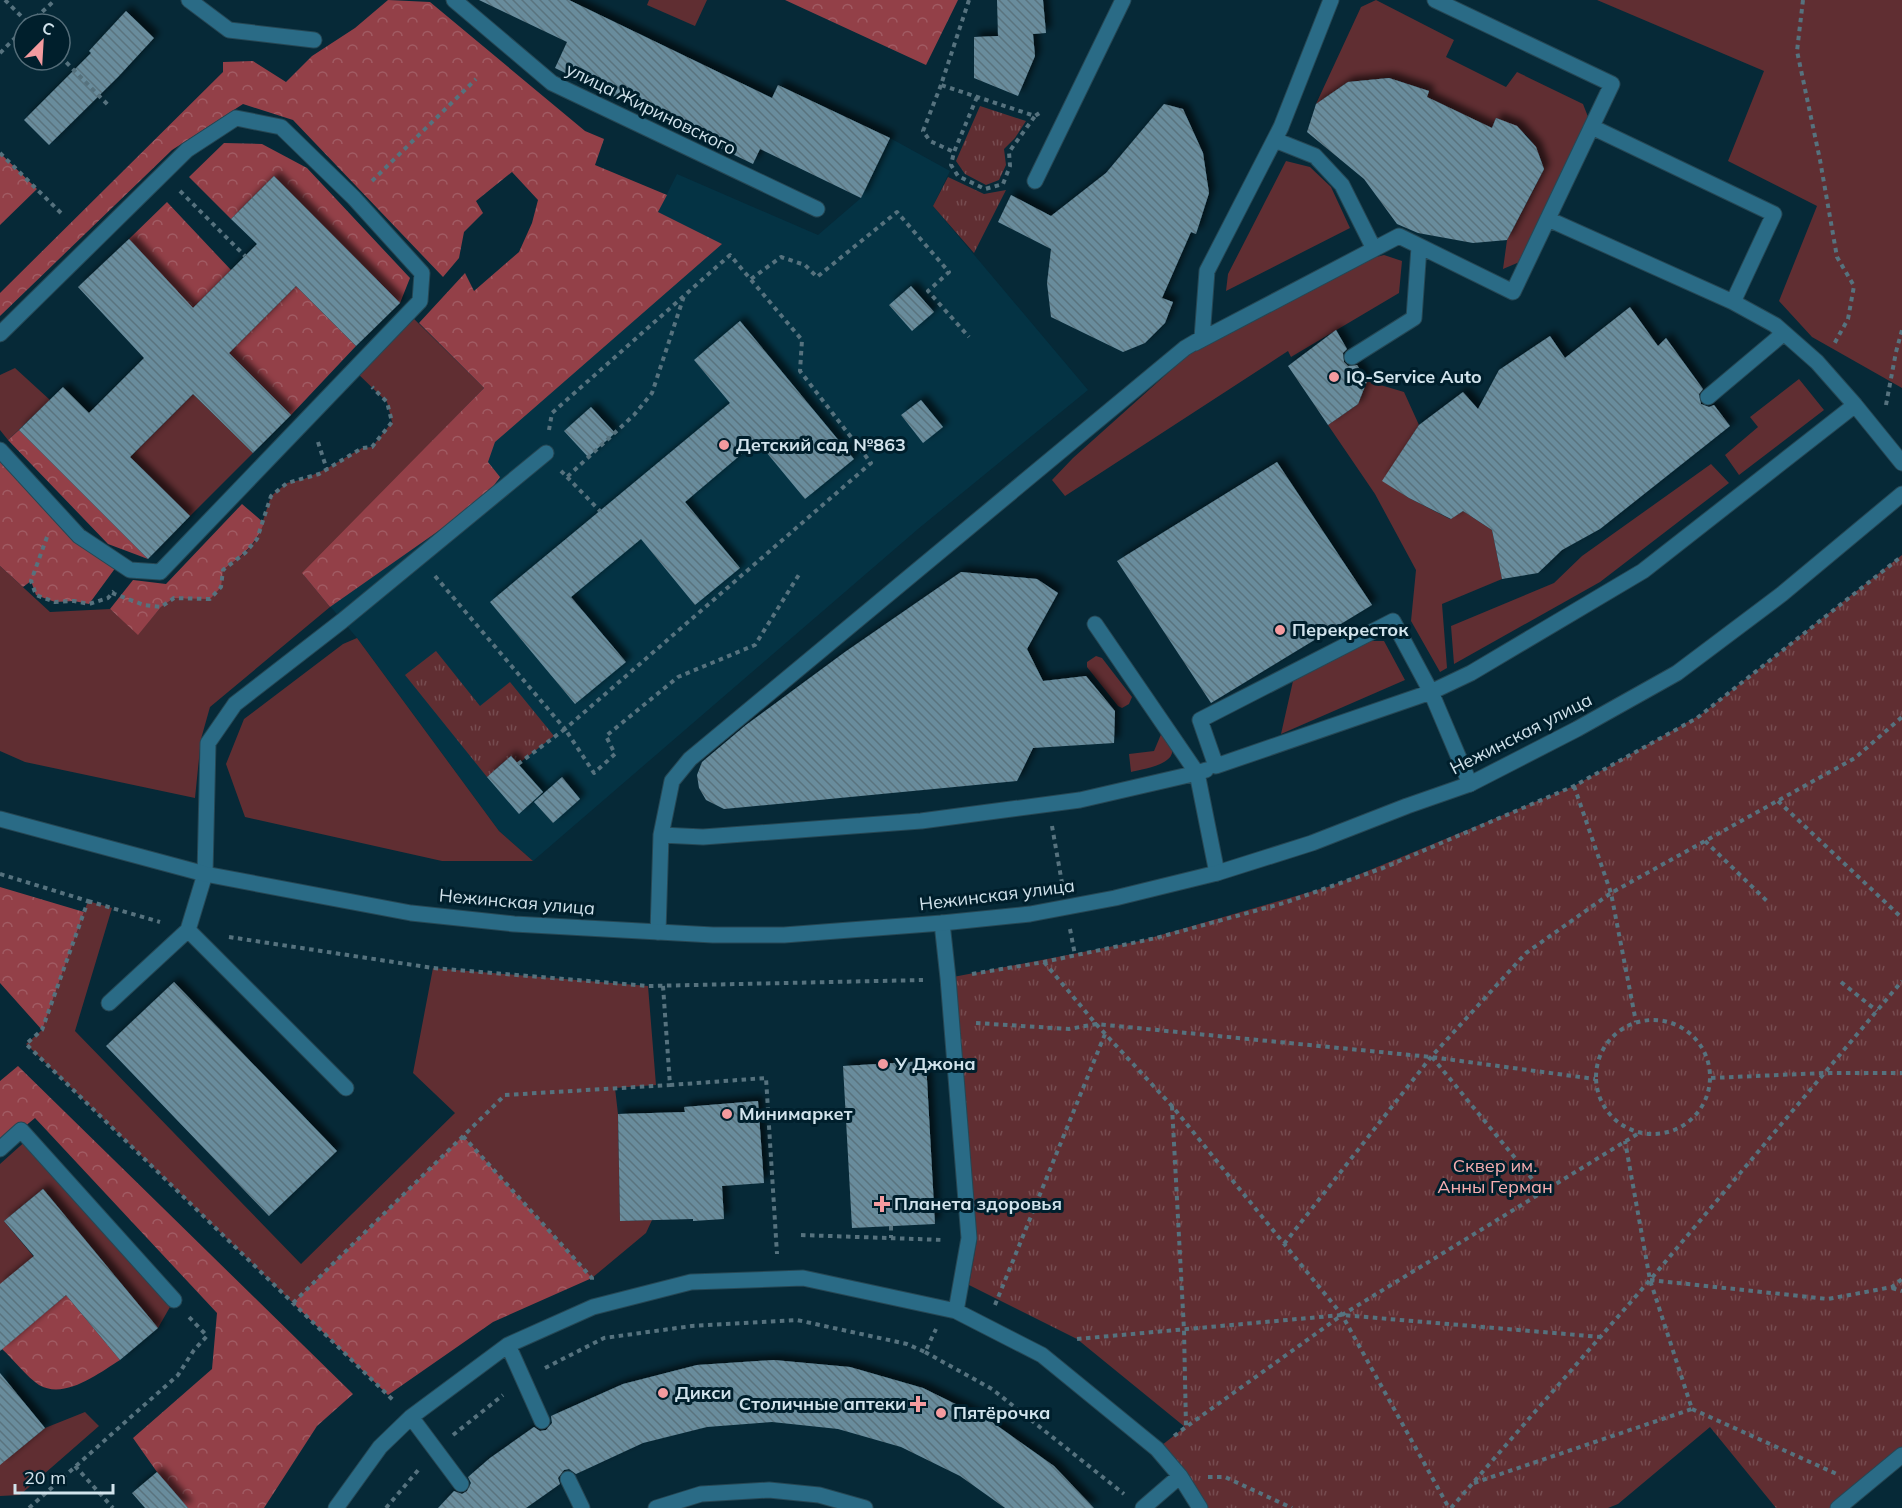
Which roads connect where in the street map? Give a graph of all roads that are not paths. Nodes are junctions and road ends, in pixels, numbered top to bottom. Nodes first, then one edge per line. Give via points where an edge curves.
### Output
1 (189, 0) edge
2 (454, 0) edge
3 (1123, 0) edge
4 (1331, 0) edge
5 (1435, 0) edge
6 (314, 40) dead end
7 (1592, 127) junction
8 (1275, 140) junction
9 (1035, 181) dead end
10 (817, 209) dead end
11 (1548, 219) junction
12 (1419, 247) junction
13 (1374, 249) junction
14 (1733, 302) junction
15 (1784, 333) junction
16 (0, 334) edge
17 (1185, 348) junction
18 (1352, 357) dead end
19 (1708, 397) dead end
20 (1855, 405) junction
21 (0, 450) edge
22 (546, 453) road end
23 (1902, 463) edge
24 (1902, 494) edge
25 (1095, 624) dead end
26 (1431, 692) junction
27 (1216, 766) junction
28 (1197, 773) junction
29 (1470, 784) junction
30 (0, 819) edge
31 (661, 835) junction
32 (1217, 873) junction
33 (206, 874) junction
34 (942, 923) junction
35 (188, 930) junction
36 (658, 932) junction
37 (109, 1003) dead end
38 (346, 1088) dead end
39 (0, 1149) edge
40 (174, 1300) road end
41 (956, 1311) junction
42 (508, 1345) junction
43 (411, 1417) junction
44 (542, 1421) dead end
45 (1902, 1455) edge
46 (1180, 1476) junction
47 (568, 1479) dead end
48 (461, 1484) dead end
49 (1137, 1504) edge
50 (336, 1508) edge
51 (582, 1508) edge
52 (656, 1508) edge
53 (865, 1508) edge
54 (1200, 1508) edge
55 (1838, 1508) edge

1 - 6 street via 229,30
2 - 10 street, улица Жириновского via 552,83
3 - 9 street
4 - 8 street
5 - 7 street via 1612,84
7 - 11 street
7 - 14 street via 1774,214
8 - 13 street via 1315,156 1342,185
8 - 17 street via 1207,271 1202,338
11 - 12 street via 1513,292
11 - 14 street
12 - 13 street via 1399,236
12 - 18 street via 1414,318
13 - 17 street
14 - 15 street
15 - 19 street
15 - 20 street via 1817,362
16 - 21 street via 187,150 236,118 282,127 422,273 420,301 160,572 130,570 79,536
17 - 31 street via 690,759 672,781
20 - 23 street
20 - 26 street via 1643,571 1471,673
22 - 33 street via 236,704 208,743
24 - 29 street, Нежинская улица via 1782,594 1677,673
25 - 28 street
26 - 27 street
26 - 27 street via 1393,621 1200,720
26 - 29 street
27 - 28 street
28 - 31 street via 1080,800 921,821 703,837
28 - 32 street
29 - 32 street, Нежинская улица via 1312,843
30 - 33 street, Нежинская улица
31 - 36 street
32 - 34 street, Нежинская улица via 1066,908
33 - 35 street
33 - 36 street, Нежинская улица via 411,913 514,924
34 - 36 street, Нежинская улица via 784,935
34 - 41 street via 969,1238
35 - 37 street
35 - 38 street
39 - 40 street via 21,1130
41 - 42 street via 803,1278 691,1282 593,1307
41 - 46 street via 1042,1355 1157,1449
42 - 43 street
42 - 44 street
43 - 48 street
43 - 50 street via 380,1447
45 - 55 street
46 - 49 street
46 - 54 street
47 - 51 street
52 - 53 street via 700,1494 769,1490 819,1495

